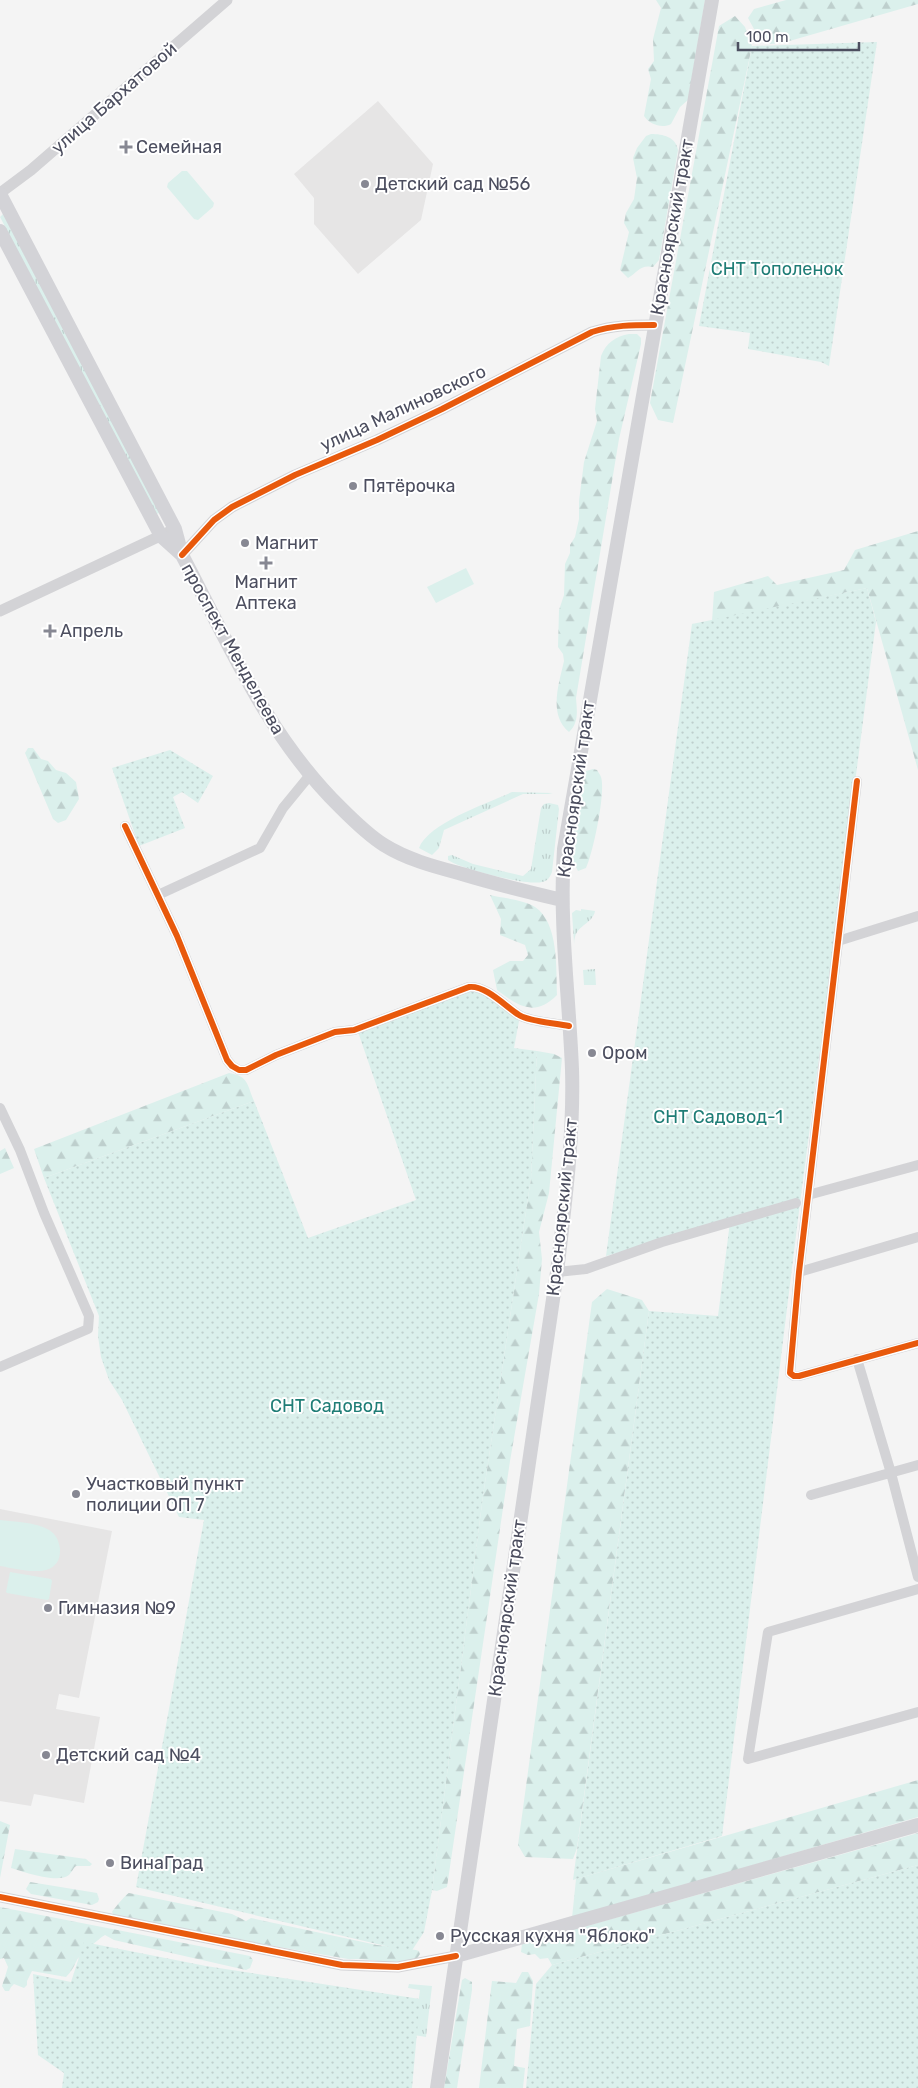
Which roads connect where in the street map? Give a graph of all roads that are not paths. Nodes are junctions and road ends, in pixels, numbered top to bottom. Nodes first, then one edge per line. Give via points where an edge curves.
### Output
1 (227, 0) edge
2 (712, 0) edge
3 (0, 194) edge
4 (0, 231) edge
5 (654, 325) junction
6 (175, 529) junction
7 (161, 536) junction
8 (181, 555) junction
9 (0, 612) edge
10 (310, 775) junction
11 (858, 781) dead end
12 (125, 826) dead end
13 (158, 895) junction
14 (562, 900) junction
15 (918, 916) edge
16 (838, 941) junction
17 (569, 1026) junction
18 (0, 1108) edge
19 (918, 1165) edge
20 (808, 1196) junction
21 (796, 1203) dead end
22 (918, 1237) edge
23 (557, 1272) junction
24 (799, 1272) junction
25 (918, 1342) edge
26 (857, 1359) junction
27 (0, 1367) edge
28 (918, 1465) edge
29 (891, 1473) junction
30 (811, 1495) dead end
31 (918, 1577) edge
32 (918, 1590) edge
33 (918, 1712) edge
34 (918, 1825) edge
35 (0, 1897) edge
36 (456, 1956) junction
37 (437, 2088) edge

1 - 3 street, улица Бархатовой
2 - 5 main road, Красноярский тракт
3 - 6 main road, проспект Менделеева
4 - 7 main road, проспект Менделеева
5 - 8 street, улица Малиновского via 632,324 592,332 442,409 287,478 223,513
5 - 14 main road, Красноярский тракт via 564,849
6 - 7 street
6 - 8 main road, проспект Менделеева
7 - 8 main road, проспект Менделеева
7 - 9 street
8 - 10 main road, проспект Менделеева via 258,701
10 - 13 street via 283,808 260,848
10 - 14 main road, проспект Менделеева via 360,827 384,845 439,868
11 - 16 street
12 - 13 street
13 - 17 street via 228,1060 239,1070 246,1070 334,1032 354,1030 475,986 522,1017
14 - 17 main road, Красноярский тракт
15 - 16 street
16 - 20 street
17 - 23 main road, Красноярский тракт via 572,1131
18 - 27 street via 89,1316 88,1329
19 - 20 street
20 - 24 street
21 - 23 street via 662,1242 586,1270
22 - 24 street
23 - 36 main road, Красноярский тракт
24 - 26 street via 790,1373 799,1376
25 - 26 street
26 - 29 street
28 - 29 street
29 - 30 street
29 - 31 street
32 - 33 street via 768,1632 748,1759
34 - 36 main road
35 - 36 street via 342,1965 398,1967
36 - 37 main road, Красноярский тракт

